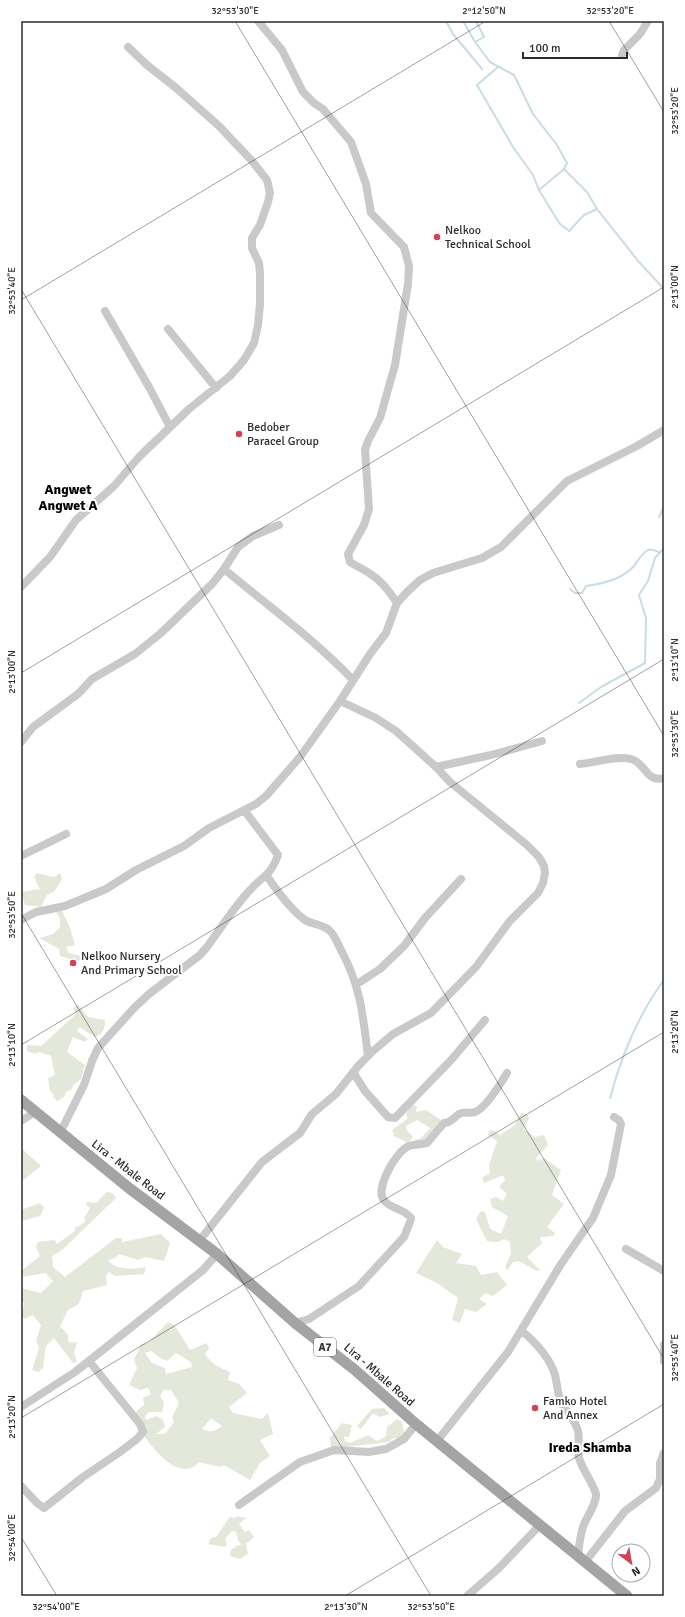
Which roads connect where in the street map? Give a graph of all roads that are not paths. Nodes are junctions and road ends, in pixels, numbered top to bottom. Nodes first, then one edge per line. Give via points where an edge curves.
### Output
1 (258, 21) edge
2 (648, 21) edge
3 (128, 47) dead end
4 (622, 55) dead end
5 (105, 311) dead end
6 (168, 329) dead end
7 (216, 388) junction
8 (170, 427) junction
9 (664, 430) edge
10 (279, 525) dead end
11 (224, 570) junction
12 (21, 587) edge
13 (397, 603) junction
14 (353, 680) junction
15 (340, 700) junction
16 (542, 741) dead end
17 (21, 742) edge
18 (580, 764) dead end
19 (436, 766) junction
20 (664, 778) edge
21 (244, 810) junction
22 (66, 834) dead end
23 (21, 856) edge
24 (267, 876) junction
25 (461, 879) dead end
26 (21, 920) edge
27 (357, 984) junction
28 (485, 1020) dead end
29 (368, 1056) junction
30 (353, 1072) junction
31 (507, 1073) dead end
32 (21, 1100) edge
33 (35, 1112) junction
34 (614, 1117) dead end
35 (21, 1121) edge
36 (60, 1133) junction
37 (200, 1240) junction
38 (626, 1249) dead end
39 (217, 1254) junction
40 (664, 1272) edge
41 (295, 1323) junction
42 (522, 1331) junction
43 (664, 1344) edge
44 (89, 1361) junction
45 (664, 1361) edge
46 (21, 1407) edge
47 (416, 1424) junction
48 (437, 1441) junction
49 (664, 1453) edge
50 (21, 1486) edge
51 (239, 1505) dead end
52 (540, 1525) junction
53 (581, 1559) junction
54 (467, 1596) edge
55 (627, 1596) edge

1 - 13 street via 282,50 304,92 351,142 366,184 371,213 399,240 407,255 410,276 395,364 382,410 365,450 369,509 364,525 348,554 350,562 379,580
2 - 4 street
3 - 7 street via 219,126 260,171 269,186 270,193 264,214 252,238 252,248 259,263 260,273 260,304 254,342 244,360
5 - 8 street
6 - 7 street
7 - 8 street via 189,408
8 - 12 street via 114,486 76,520 50,556
9 - 13 street via 567,481 501,547 482,558 433,573 420,580
10 - 11 street via 253,536 238,547
11 - 14 street
11 - 17 street via 193,604 161,633 135,654 92,679 78,694 33,727
13 - 14 street via 386,633
14 - 15 street
15 - 19 street via 384,722
15 - 21 street via 300,757 266,796
16 - 19 street
18 - 20 street via 628,758 637,762 652,778
19 - 29 street via 450,782 536,855 544,869 543,883 538,893 508,922 476,968 453,992 431,1012 393,1034
21 - 24 street via 278,855
21 - 26 street via 106,889 65,906 36,912
22 - 23 street
24 - 27 street via 293,910 304,919 322,925 330,931
24 - 36 street via 250,889 200,955 149,994 98,1048 84,1085
25 - 27 street via 425,918 404,946 380,969
27 - 29 street
28 - 30 street via 452,1059 394,1118 388,1117 365,1091
29 - 30 street
30 - 37 street via 336,1094 312,1114 297,1136 262,1162
31 - 41 street via 477,1110 462,1113 450,1122 443,1123 427,1143 408,1147 393,1161 382,1188 382,1195 387,1203 411,1218 404,1237 357,1288 309,1319
32 - 33 main road, Lira - Mbale Road / A7
33 - 35 street
33 - 36 main road, Lira - Mbale Road / A7
34 - 42 street via 622,1128 611,1175 600,1203 591,1222 561,1264
36 - 37 main road, Lira - Mbale Road / A7
37 - 39 main road, Lira - Mbale Road / A7
38 - 40 street
39 - 41 main road, Lira - Mbale Road / A7
39 - 44 street via 203,1270
41 - 47 main road, Lira - Mbale Road / A7 via 355,1370
42 - 48 street
42 - 53 street via 552,1367 560,1399 577,1427 578,1455 596,1494 583,1528
43 - 45 street
44 - 46 street
44 - 50 street via 140,1424 142,1434 44,1508
47 - 48 main road, Lira - Mbale Road / A7
47 - 51 street via 404,1439 386,1449 369,1452 339,1449 300,1462
48 - 52 main road, Lira - Mbale Road / A7
49 - 53 street via 656,1488 625,1511
52 - 53 main road, Lira - Mbale Road / A7
52 - 54 street via 498,1569
53 - 55 main road, Lira - Mbale Road / A7

